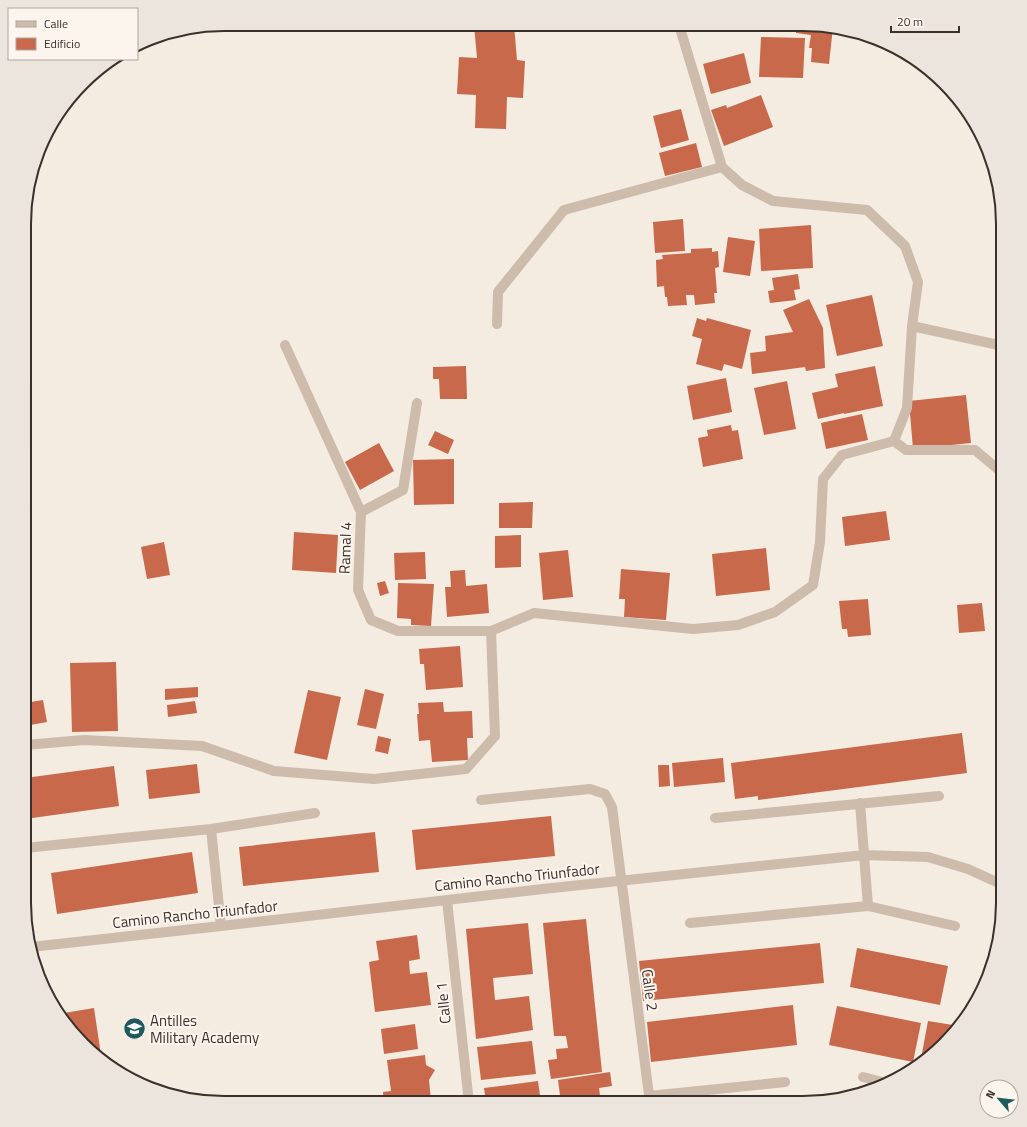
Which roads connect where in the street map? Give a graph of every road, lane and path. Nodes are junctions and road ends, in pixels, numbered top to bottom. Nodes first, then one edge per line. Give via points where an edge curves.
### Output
1 (681, 31) edge
2 (722, 167) junction
3 (497, 324) dead end
4 (912, 326) junction
5 (996, 344) edge
6 (285, 345) dead end
7 (417, 403) dead end
8 (894, 441) junction
9 (996, 468) edge
10 (361, 512) junction
11 (491, 631) junction
12 (31, 744) edge
13 (939, 796) dead end
14 (481, 800) dead end
15 (860, 803) junction
16 (315, 813) dead end
17 (715, 818) dead end
18 (211, 828) junction
19 (31, 847) edge
20 (864, 855) junction
21 (620, 881) junction
22 (996, 882) edge
23 (447, 900) junction
24 (868, 906) junction
25 (690, 923) dead end
26 (221, 926) junction
27 (955, 926) dead end
28 (36, 946) edge
29 (863, 1077) dead end
30 (877, 1081) edge
31 (785, 1082) dead end
32 (468, 1096) edge
33 (650, 1096) edge
34 (674, 1096) edge

1 - 2 street
2 - 3 street via 564,210 498,292
2 - 4 street via 742,185 773,201 866,210 904,246 918,282
4 - 5 street
4 - 8 street via 907,408
6 - 10 street, Ramal 4
7 - 10 street via 403,490
8 - 9 street via 906,450 975,450
8 - 11 street via 842,455 823,479 820,542 813,585 775,612 738,624 693,629 534,613
10 - 11 street, Ramal 4 via 358,590 371,620 398,631
11 - 12 street via 494,736 466,769 374,779 274,771 202,746 84,740
13 - 15 street
14 - 21 street, Calle 2 via 590,789 605,794 612,807
15 - 17 street
15 - 20 street
16 - 18 street
18 - 19 street
18 - 26 street
20 - 21 street, Camino Rancho Triunfador
20 - 22 street, Camino Rancho Triunfador via 928,858 968,869
20 - 24 street
21 - 23 street, Camino Rancho Triunfador
21 - 33 street, Calle 2
23 - 26 street, Camino Rancho Triunfador
23 - 32 street, Calle 1
24 - 25 street
24 - 27 street
26 - 28 street, Camino Rancho Triunfador
29 - 30 street
31 - 34 street

